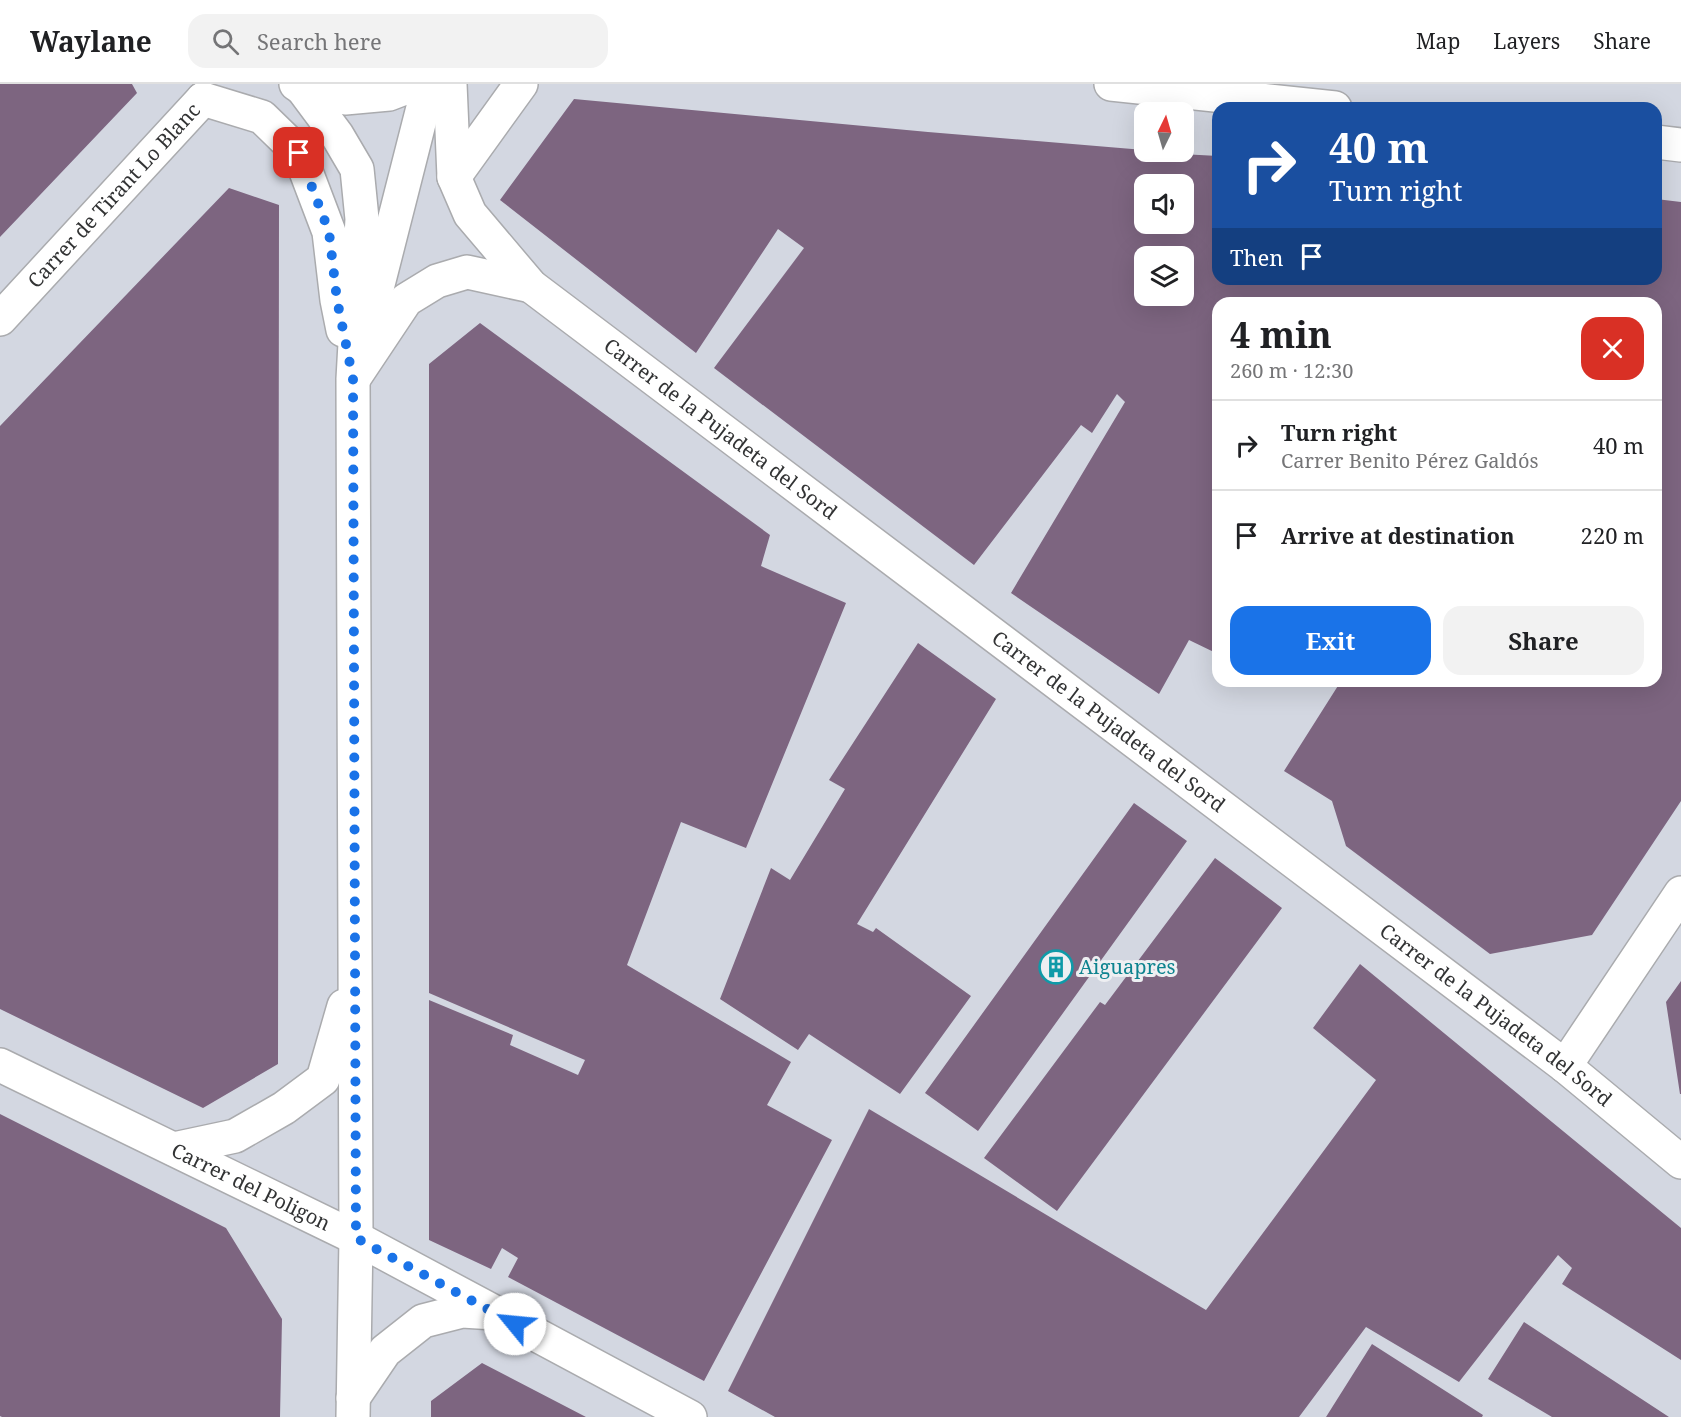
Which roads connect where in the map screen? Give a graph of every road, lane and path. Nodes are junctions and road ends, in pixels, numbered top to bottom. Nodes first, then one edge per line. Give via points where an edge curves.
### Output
1 (415, 84) edge
2 (429, 84) edge
3 (450, 84) edge
4 (521, 84) edge
5 (1111, 84) edge
6 (299, 86) edge
7 (200, 92) edge
8 (1279, 102) edge
9 (1662, 143) edge
10 (1681, 145) edge
11 (454, 177) junction
12 (531, 286) junction
13 (0, 319) edge
14 (353, 379) junction
15 (1681, 893) edge
16 (355, 970) junction
17 (0, 1065) edge
18 (1565, 1066) junction
19 (174, 1149) junction
20 (1681, 1162) edge
21 (356, 1238) junction
22 (495, 1313) junction
23 (353, 1407) edge
24 (690, 1417) edge

1 - 6 street via 389,94 345,98
2 - 14 street
3 - 11 street, Carrer de la Pujadeta del Sord
4 - 11 street
5 - 8 street
6 - 14 street via 357,169 362,219
7 - 13 street, Carrer de Tirant Lo Blanc
7 - 14 street via 262,117 299,153 329,232 337,300
9 - 10 street
11 - 12 street, Carrer de la Pujadeta del Sord via 470,214
12 - 14 street, Carrer de la Pujadeta del Sord via 467,272 436,280 406,300
12 - 18 street, Carrer de la Pujadeta del Sord
14 - 16 street
15 - 18 street
16 - 19 street via 323,1079 235,1136
16 - 21 street
17 - 19 street, Carrer del Poligon
18 - 20 street, Carrer de la Pujadeta del Sord
19 - 21 street, Carrer del Poligon
21 - 22 street, Carrer del Poligon
21 - 23 street
22 - 23 street via 462,1311 423,1321 386,1351
22 - 24 street, Carrer del Poligon

